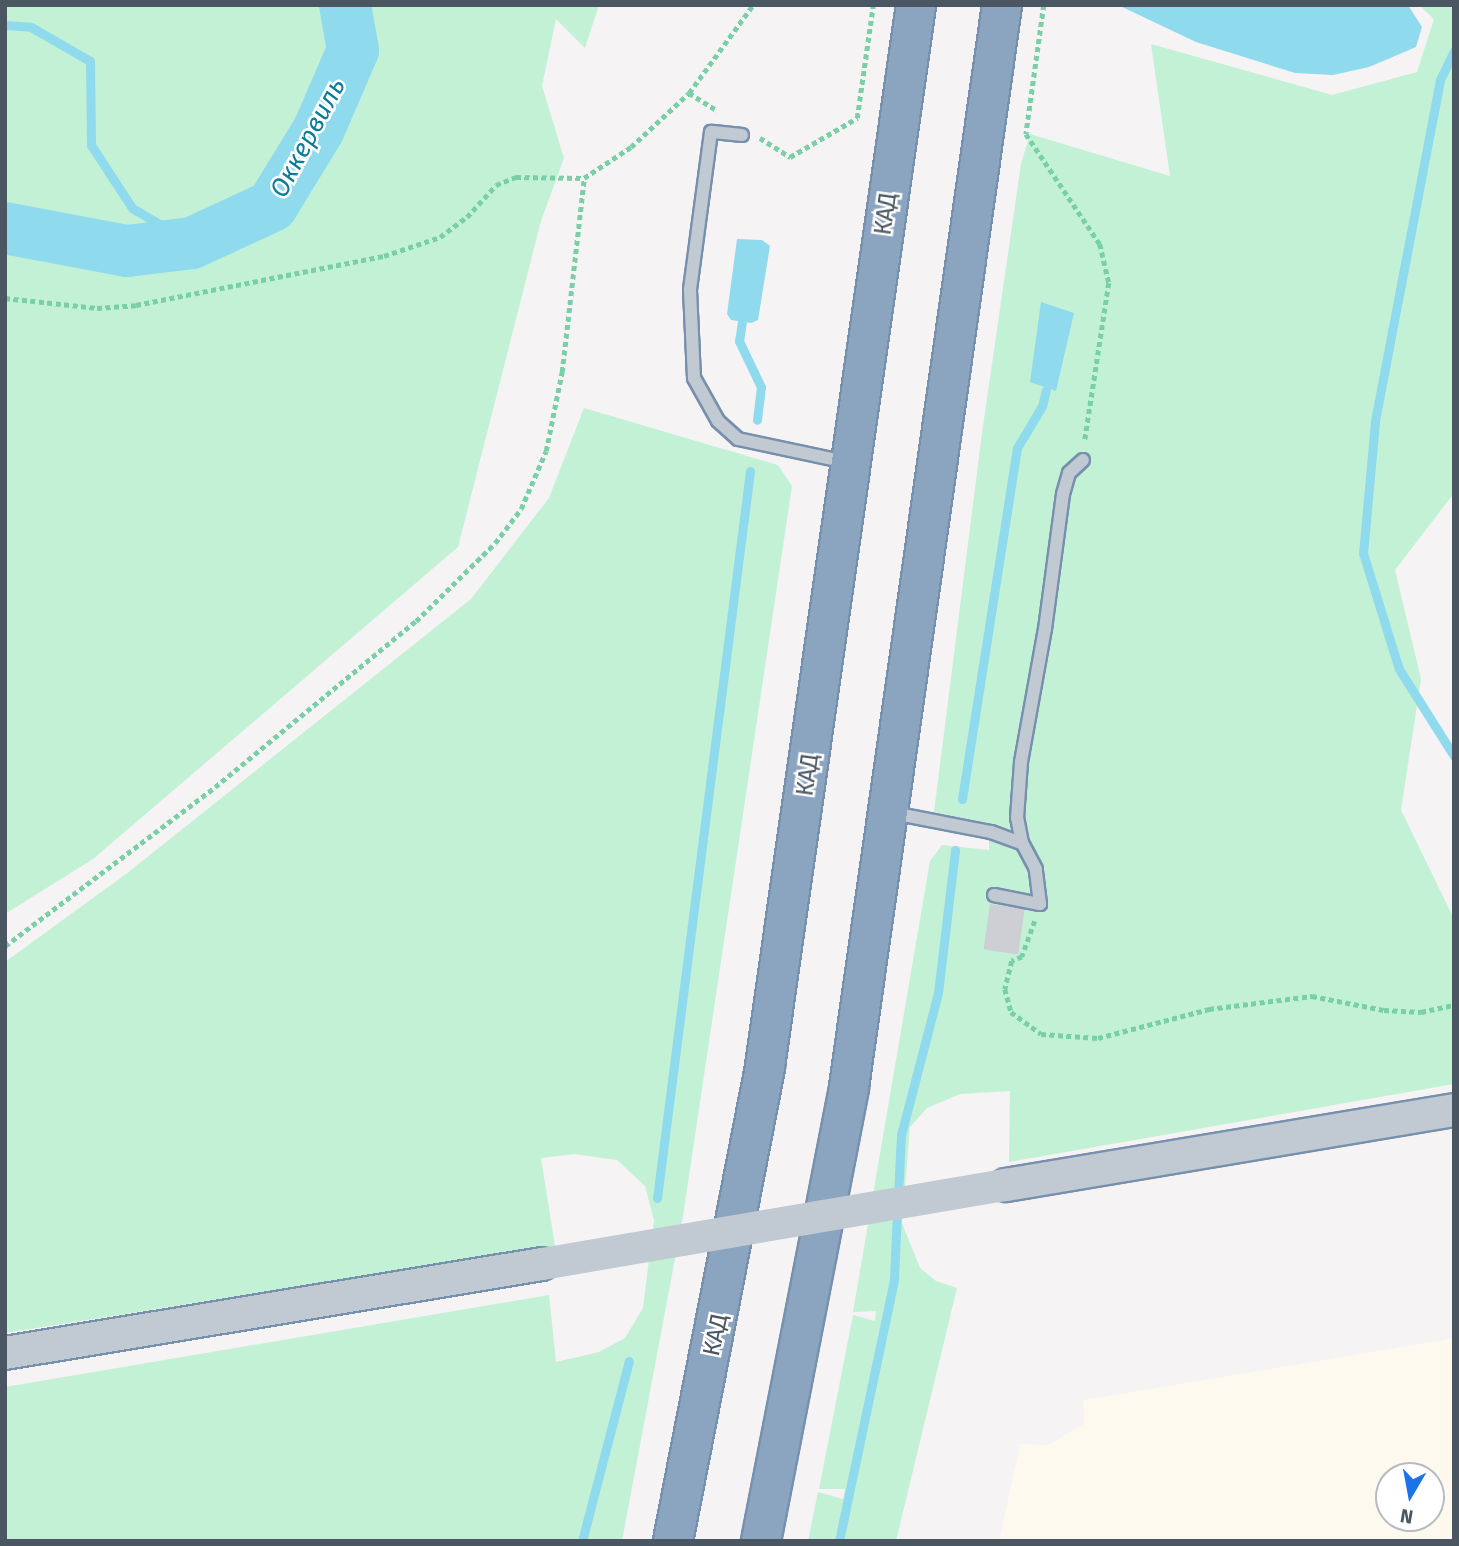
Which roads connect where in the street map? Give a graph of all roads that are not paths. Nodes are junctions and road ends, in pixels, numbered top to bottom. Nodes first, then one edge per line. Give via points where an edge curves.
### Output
1 (916, 5) edge
2 (1002, 5) edge
3 (742, 135) dead end
4 (1083, 460) road end
5 (850, 462) junction
6 (890, 813) junction
7 (1022, 843) junction
8 (994, 895) dead end
9 (1454, 1110) edge
10 (5, 1353) edge
11 (673, 1541) edge
12 (761, 1541) edge

1 - 5 highway, КАД
2 - 6 highway
3 - 5 lane via 711,132 690,290 694,378 718,421 738,439
4 - 7 lane via 1069,473 1063,494 1021,762 1017,818
5 - 11 highway, КАД via 765,1066
6 - 7 lane via 992,832
6 - 12 highway via 840,1139
7 - 8 lane via 1036,869 1040,904
9 - 10 street, bridge

